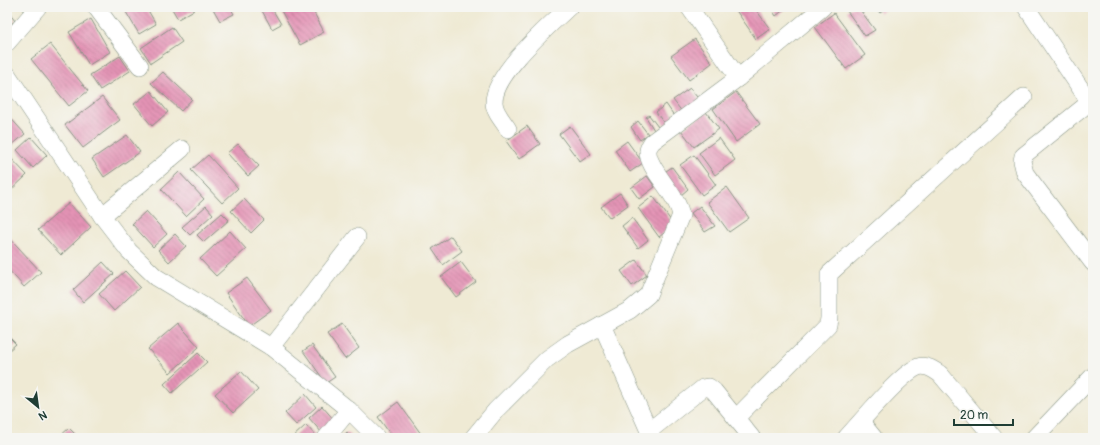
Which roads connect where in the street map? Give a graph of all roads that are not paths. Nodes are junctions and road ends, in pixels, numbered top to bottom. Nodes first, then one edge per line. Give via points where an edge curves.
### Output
1 (38, 7) edge
2 (96, 7) edge
3 (569, 7) edge
4 (689, 7) edge
5 (823, 7) edge
6 (1026, 7) edge
7 (7, 43) edge
8 (140, 66) dead end
9 (7, 74) edge
10 (738, 78) junction
11 (1024, 97) dead end
12 (1091, 104) edge
13 (508, 129) dead end
14 (182, 149) dead end
15 (102, 216) junction
16 (357, 236) dead end
17 (1093, 263) edge
18 (602, 325) junction
19 (271, 347) junction
20 (1093, 376) edge
21 (349, 410) junction
22 (736, 418) junction
23 (861, 422) junction
24 (649, 435) edge
25 (326, 438) edge
26 (377, 438) edge
27 (473, 438) edge
28 (752, 438) edge
29 (846, 438) edge
30 (874, 438) edge
31 (994, 438) edge
32 (1034, 438) edge

1 - 7 street
2 - 8 street
3 - 13 street via 530,43 497,90 494,102 496,110
4 - 10 street
5 - 10 street
6 - 12 street
9 - 15 street
10 - 18 street via 652,142 648,150 650,160 679,205 681,215 648,294 630,310
11 - 22 street via 829,274 828,325
12 - 17 street via 1024,156 1022,161 1025,173
14 - 15 street
15 - 19 street via 129,251 156,277
16 - 19 street
18 - 24 street
18 - 27 street via 547,359 496,410
19 - 21 street
20 - 32 street
21 - 25 street
21 - 26 street
22 - 24 street via 709,387 703,388
22 - 28 street
23 - 29 street
23 - 30 street
23 - 31 street via 906,375 919,366 929,367 940,374

